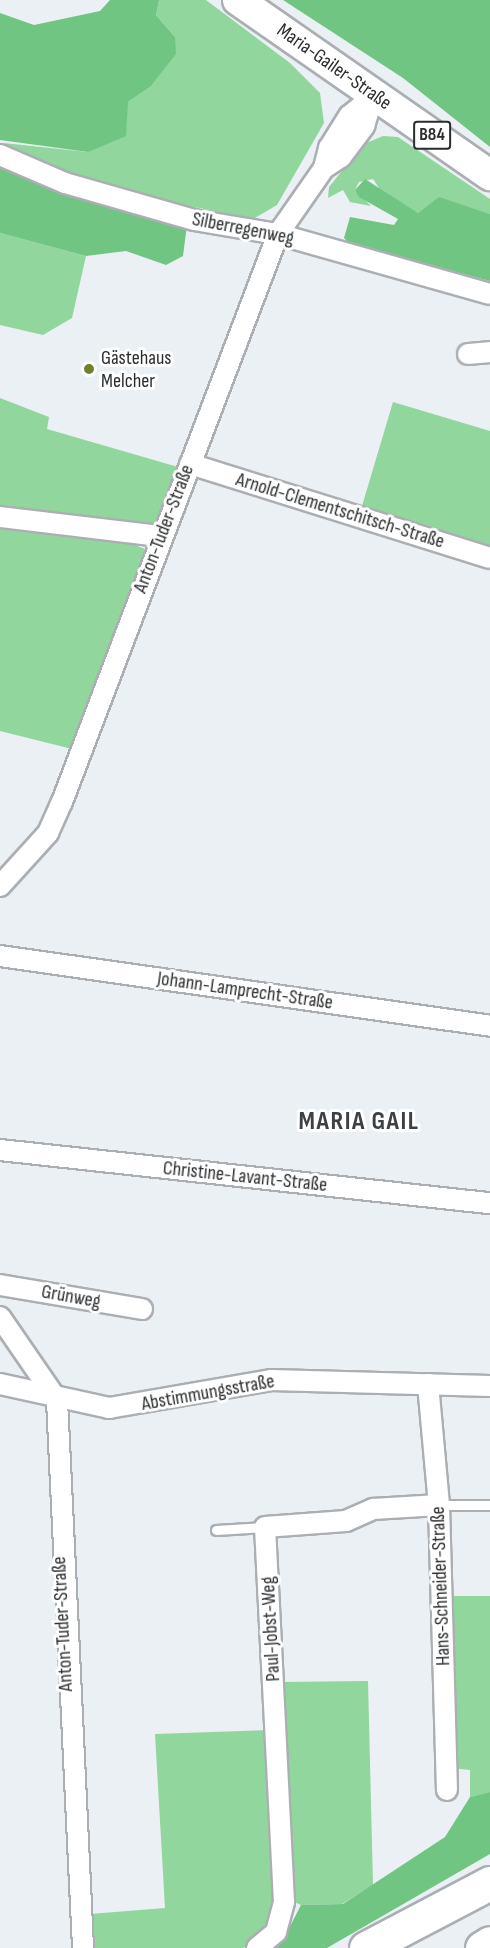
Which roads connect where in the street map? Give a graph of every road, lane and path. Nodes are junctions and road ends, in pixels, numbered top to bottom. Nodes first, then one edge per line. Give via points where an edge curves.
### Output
1 (238, 0) edge
2 (374, 96) junction
3 (0, 155) edge
4 (490, 175) edge
5 (278, 234) junction
6 (490, 294) edge
7 (490, 352) edge
8 (468, 354) dead end
9 (190, 464) junction
10 (0, 517) edge
11 (160, 536) junction
12 (490, 558) edge
13 (0, 886) edge
14 (0, 956) edge
15 (490, 1026) edge
16 (0, 1150) edge
17 (490, 1203) edge
18 (0, 1285) edge
19 (142, 1309) dead end
20 (0, 1317) edge
21 (428, 1383) junction
22 (0, 1384) edge
23 (490, 1386) edge
24 (57, 1400) junction
25 (439, 1505) junction
26 (490, 1505) edge
27 (265, 1527) junction
28 (216, 1530) dead end
29 (447, 1790) dead end
30 (490, 1876) edge
31 (490, 1883) edge
32 (475, 1902) edge
33 (490, 1943) edge
34 (82, 1948) edge
35 (257, 1948) edge
36 (366, 1948) edge
37 (405, 1948) edge
38 (482, 1948) edge

1 - 2 main road, Maria-Gailer-Straße / B84
2 - 4 main road, Maria-Gailer-Straße / B84
2 - 5 street, Anton-Tuder-Straße via 364,126 341,157 324,168
3 - 5 street, Silberregenweg via 65,183 194,220
5 - 6 street, Silberregenweg
5 - 9 street, Anton-Tuder-Straße
7 - 8 street
9 - 11 street, Anton-Tuder-Straße
9 - 12 street, Arnold-Clementschitsch-Straße
10 - 11 street
11 - 13 street, Anton-Tuder-Straße via 48,833
14 - 15 street, Johann-Lamprecht-Straße
16 - 17 street, Christine-Lavant-Straße
18 - 19 street, Grünweg
20 - 24 street
21 - 23 street, Abstimmungsstraße
21 - 24 street, Abstimmungsstraße via 271,1380 126,1408
21 - 25 street, Hans-Schneider-Straße
22 - 24 street, Abstimmungsstraße
24 - 34 street, Anton-Tuder-Straße
25 - 26 lane
25 - 27 street via 373,1509 346,1521
25 - 29 street, Hans-Schneider-Straße
27 - 28 lane
27 - 35 street, Paul-Jobst-Weg via 284,1902 276,1932
30 - 32 highway
31 - 32 highway
32 - 36 highway
32 - 37 highway
33 - 38 highway

